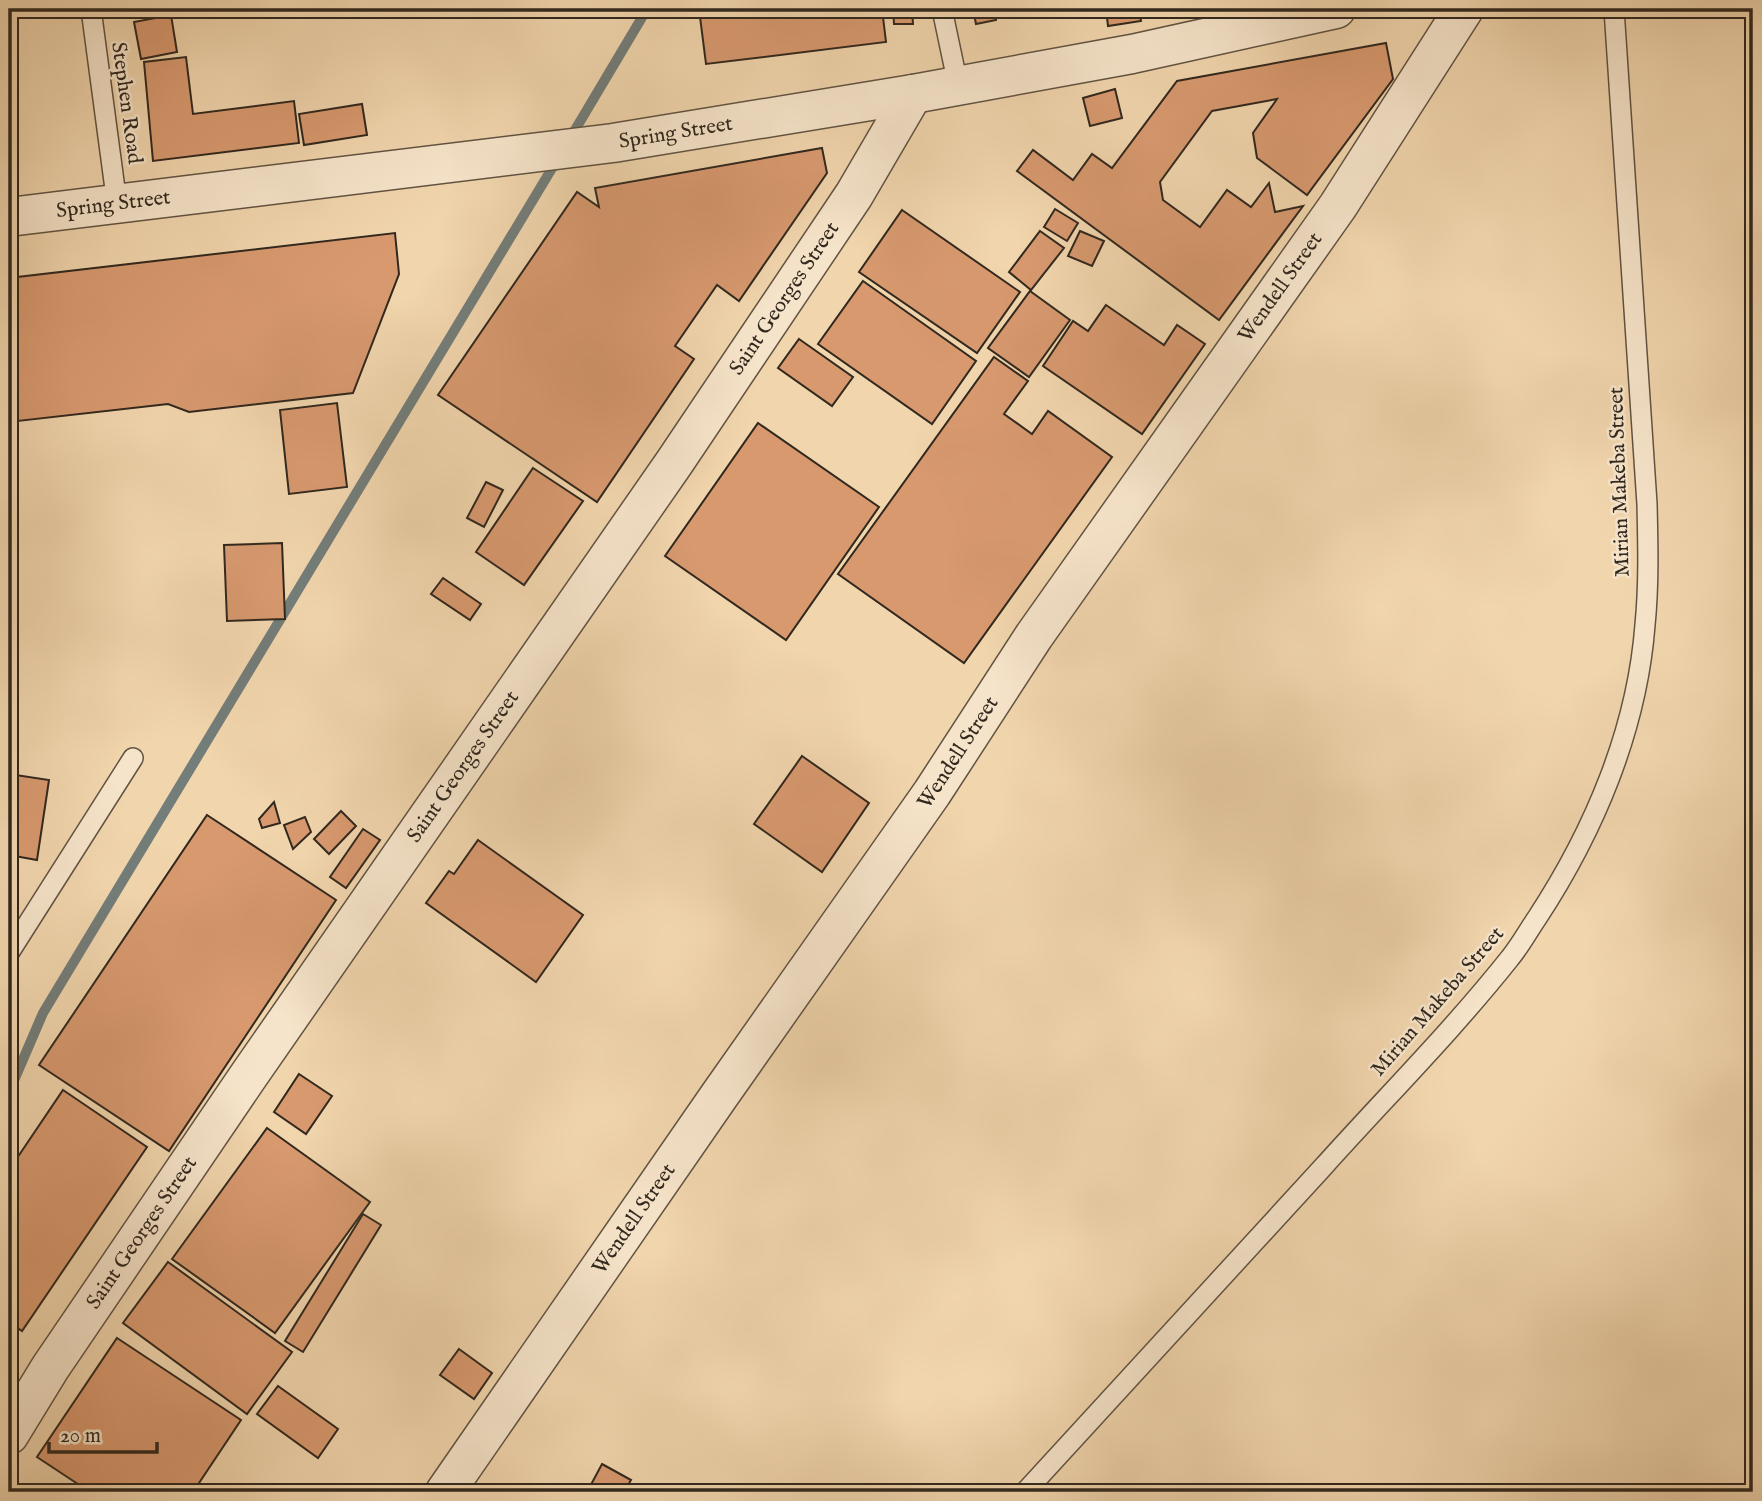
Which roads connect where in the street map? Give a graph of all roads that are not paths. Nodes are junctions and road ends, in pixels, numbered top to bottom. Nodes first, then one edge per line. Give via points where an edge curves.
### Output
1 (91, 9) edge
2 (942, 9) edge
3 (1336, 9) edge
4 (1464, 9) edge
5 (1614, 9) edge
6 (958, 85) junction
7 (913, 94) junction
8 (117, 204) junction
9 (9, 217) edge
10 (133, 758) dead end
11 (9, 953) edge
12 (9, 1435) edge
13 (445, 1492) edge
14 (1025, 1492) edge

1 - 8 lane, Stephen Road
2 - 6 lane
3 - 6 street, Spring Street via 1132,54
4 - 13 street, Wendell Street via 1338,206 1034,636 932,793
5 - 14 lane, Mirian Makeba Street via 1648,566 1639,674 1591,823 1557,887 1511,957
6 - 7 street, Spring Street
7 - 8 street, Spring Street via 613,143
7 - 12 street, Saint Georges Street via 854,195 696,430 241,1086
8 - 9 street, Spring Street
10 - 11 lane

